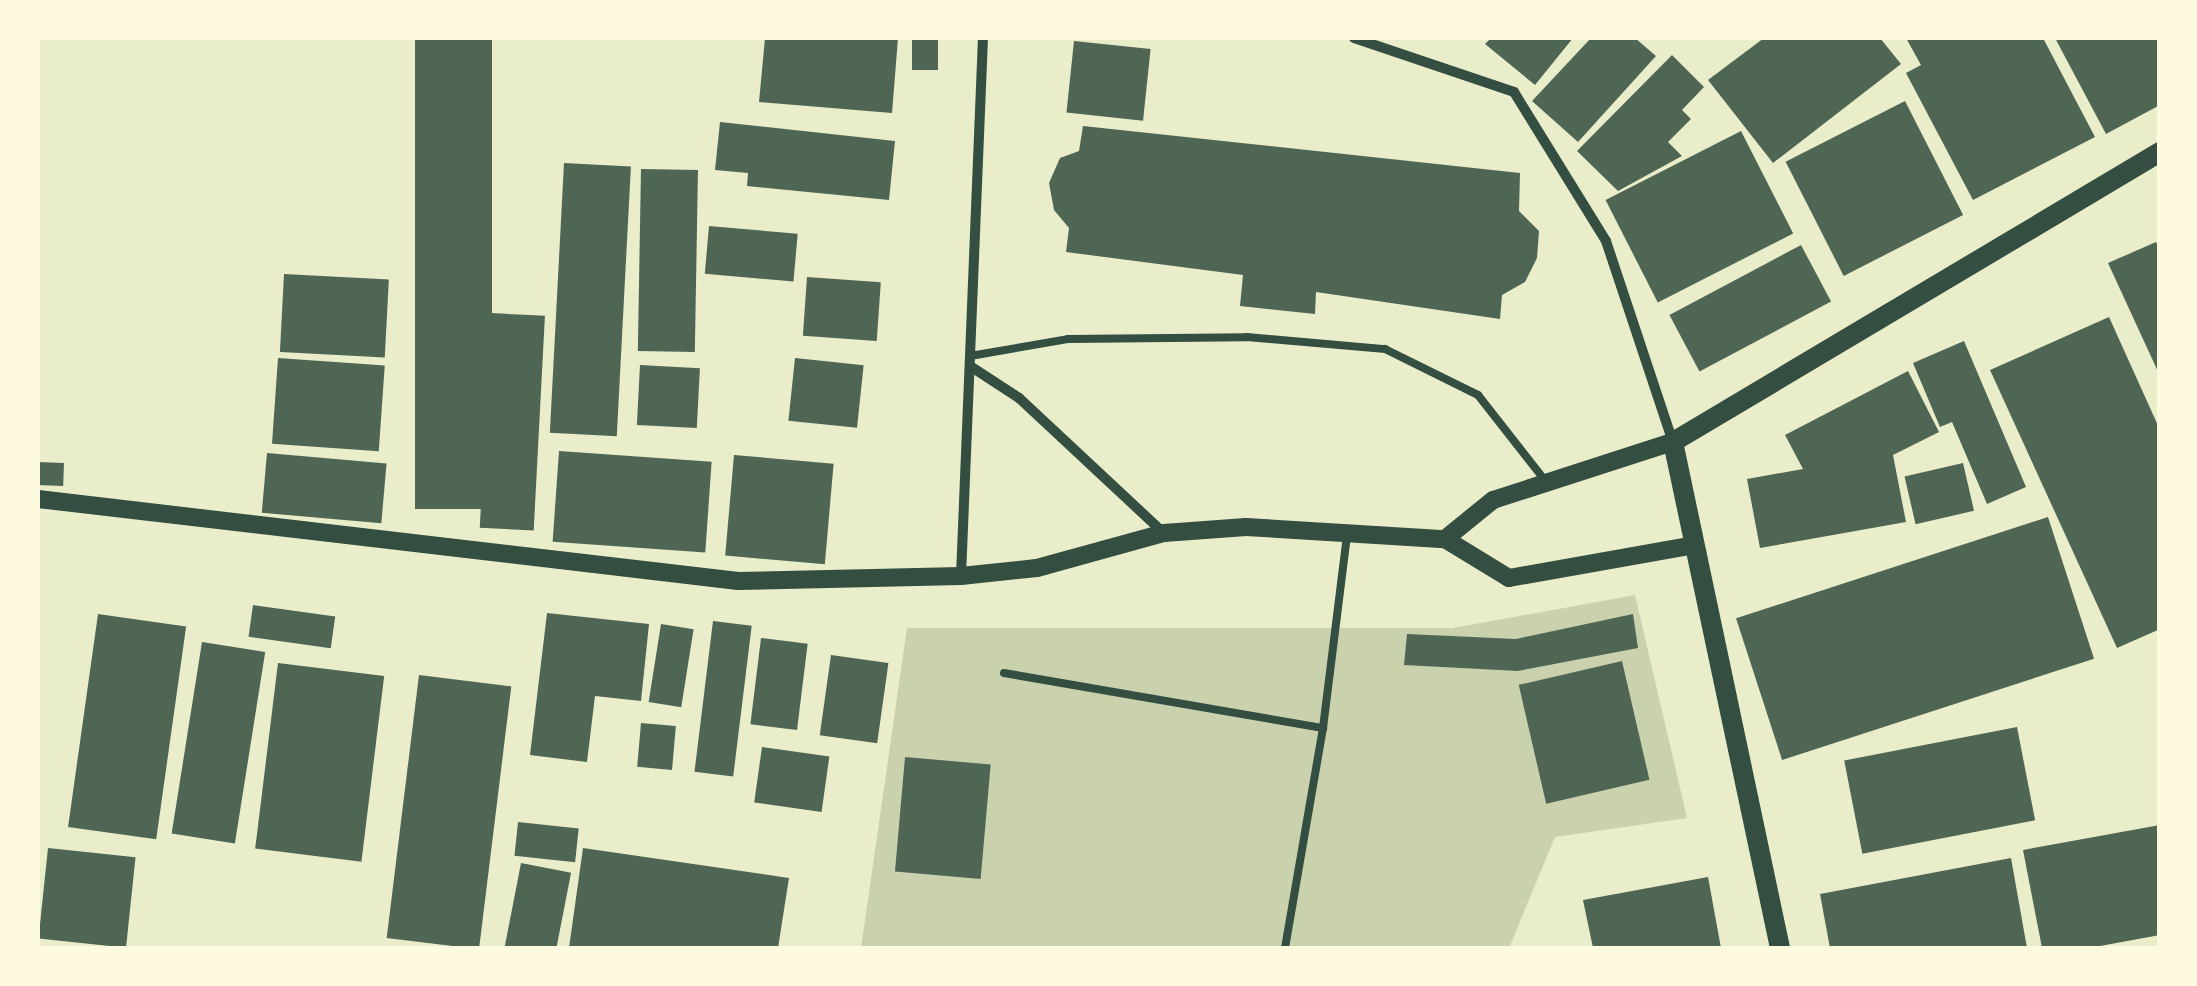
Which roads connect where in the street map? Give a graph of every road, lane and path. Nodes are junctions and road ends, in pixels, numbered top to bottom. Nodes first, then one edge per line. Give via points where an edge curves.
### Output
1 (984, 38) edge
2 (1354, 38) edge
3 (2160, 152) edge
4 (970, 361) junction
5 (1673, 442) junction
6 (1547, 482) junction
7 (38, 499) edge
8 (1348, 530) junction
9 (1164, 534) junction
10 (1445, 539) junction
11 (1694, 545) junction
12 (961, 576) junction
13 (1004, 673) dead end
14 (1323, 728) junction
15 (1285, 948) edge
16 (1780, 948) edge

1 - 4 street
2 - 5 street via 1514,92 1606,242
3 - 5 main road
4 - 6 lane via 1068,339 1247,337 1385,348 1478,395
4 - 9 street
4 - 12 street
5 - 6 street
5 - 11 main road
6 - 10 street via 1492,500
7 - 12 street via 738,581
8 - 9 street via 1246,526
8 - 10 street
8 - 14 lane
9 - 12 street via 1036,568
10 - 11 street via 1508,578
11 - 16 main road
13 - 14 lane
14 - 15 lane

